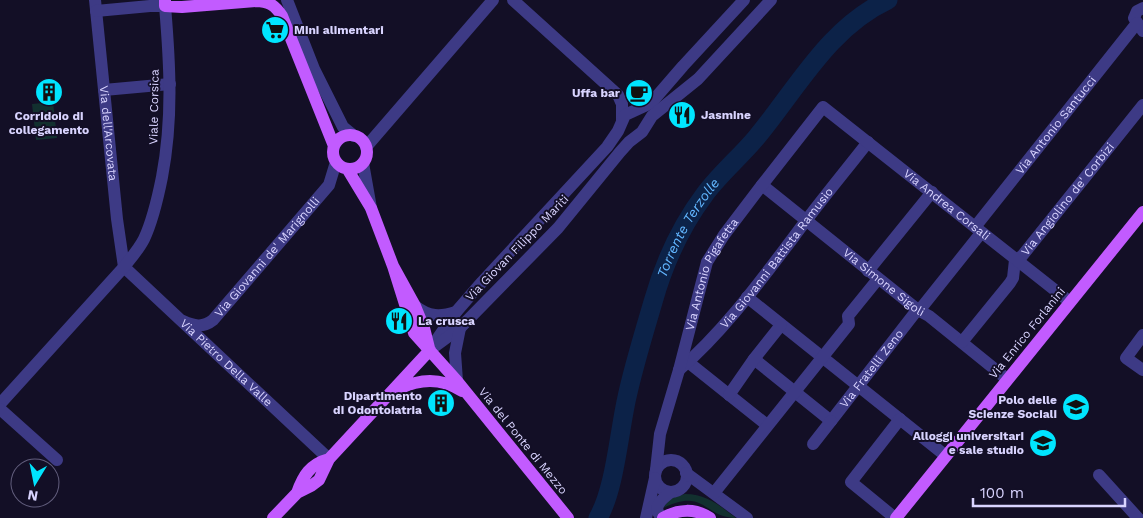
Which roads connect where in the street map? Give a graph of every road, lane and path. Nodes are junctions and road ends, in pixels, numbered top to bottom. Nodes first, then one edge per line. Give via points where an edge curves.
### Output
1 (287, 0) edge
2 (494, 0) edge
3 (513, 0) edge
4 (744, 0) edge
5 (771, 0) edge
6 (269, 1) edge
7 (165, 3) edge
8 (95, 6) edge
9 (1140, 19) edge
10 (170, 84) junction
11 (104, 90) junction
12 (1143, 105) edge
13 (823, 107) joint
14 (634, 111) junction
15 (622, 122) junction
16 (641, 132) junction
17 (354, 136) junction
18 (868, 142) junction
19 (334, 146) junction
20 (366, 147) junction
21 (336, 162) junction
22 (363, 163) junction
23 (348, 170) junction
24 (762, 185) junction
25 (932, 192) junction
26 (371, 208) junction
27 (1143, 212) edge
28 (806, 221) junction
29 (978, 230) junction
30 (119, 232) junction
31 (143, 241) junction
32 (1015, 260) junction
33 (393, 266) junction
34 (124, 267) junction
35 (873, 275) junction
36 (747, 297) junction
37 (1070, 302) junction
38 (415, 306) junction
39 (918, 310) junction
40 (456, 312) junction
41 (179, 318) junction
42 (782, 325) junction
43 (460, 328) junction
44 (1143, 335) edge
45 (962, 342) junction
46 (430, 350) junction
47 (822, 356) junction
48 (754, 359) junction
49 (683, 366) junction
50 (1143, 370) edge
51 (1007, 379) junction
52 (456, 381) junction
53 (858, 386) junction
54 (393, 391) junction
55 (794, 391) junction
56 (468, 395) junction
57 (729, 395) junction
58 (0, 404) edge
59 (0, 409) edge
60 (900, 420) junction
61 (831, 421) junction
62 (767, 424) junction
63 (813, 444) dead end
64 (946, 456) junction
65 (56, 458) edge
66 (329, 459) junction
67 (686, 473) junction
68 (656, 474) junction
69 (1099, 475) dead end
70 (676, 490) junction
71 (714, 493) junction
72 (1136, 510) edge
73 (273, 518) edge
74 (568, 518) edge
75 (646, 518) edge
76 (663, 518) edge
77 (710, 518) edge
78 (747, 518) edge
79 (896, 518) edge

1 - 17 street via 314,69 343,127
2 - 20 street
3 - 15 street via 618,96 622,104
4 - 14 street, Via Giovan Filippo Mariti via 660,94 651,103
5 - 16 street, Via Giovan Filippo Mariti via 698,79 657,112
6 - 7 main road via 182,7
6 - 19 main road via 282,16
7 - 8 street
7 - 10 street, Viale Corsica
8 - 11 street, Via dell'Arcovata
9 - 29 street, Via Antonio Santucci
10 - 11 street
10 - 31 street, Viale Corsica via 167,150 158,194
11 - 30 street, Via dell'Arcovata
12 - 32 street, Via Angiolino de' Corbizi via 1022,256
13 - 18 street, Via Andrea Corsali
13 - 24 street, Via Antonio Pigafetta
14 - 15 street, Via Giovan Filippo Mariti via 626,114
14 - 16 street via 644,117
15 - 16 street via 627,133
15 - 40 street, Via Giovan Filippo Mariti via 607,147
16 - 43 street, Via Giovan Filippo Mariti via 620,152 567,219
17 - 19 main road via 341,138
17 - 20 main road
18 - 25 street, Via Andrea Corsali
18 - 28 street, Via Giovanni Battista Ramusio
19 - 21 main road
20 - 22 main road, Via del Ponte di Mezzo
21 - 23 main road, Via del Ponte di Mezzo
21 - 41 street, Via Giovanni de' Marignolli via 329,185 213,320 196,326
22 - 23 main road
22 - 26 street, Via del Ponte di Mezzo
23 - 26 main road, Via del Ponte di Mezzo
24 - 28 street, Via Simone Sigoli
24 - 49 street, Via Antonio Pigafetta via 707,262
25 - 29 street, Via Andrea Corsali
25 - 35 street
26 - 33 main road, Via del Ponte di Mezzo
27 - 37 main road, Via Enrico Forlanini
28 - 35 street, Via Simone Sigoli
28 - 36 street, Via Giovanni Battista Ramusio
29 - 32 street, Via Andrea Corsali
29 - 39 street, Via Fratelli Zeno
30 - 31 street via 132,242
30 - 34 street, Via dell'Arcovata
31 - 34 street, Viale Corsica
32 - 37 street, Via Andrea Corsali
32 - 45 street, Via Angiolino de' Corbizi via 1010,283
33 - 38 main road, Via del Ponte di Mezzo
33 - 46 main road, Via del Ponte di Mezzo via 414,333
34 - 41 street, Via Pietro Della Valle
34 - 58 street, Viale Corsica
35 - 39 street, Via Simone Sigoli
35 - 47 street via 848,316 849,324
36 - 42 street
36 - 49 street, Via Giovanni Battista Ramusio
37 - 51 main road, Via Enrico Forlanini
38 - 40 street via 432,315
38 - 46 main road, Via del Ponte di Mezzo
39 - 45 street, Via Simone Sigoli
39 - 53 street, Via Fratelli Zeno
40 - 46 street, Via Giovan Filippo Mariti
41 - 66 street, Via Pietro Della Valle
42 - 47 street
42 - 48 street
43 - 46 street, Via Giovan Filippo Mariti
43 - 52 street via 454,357
44 - 50 street via 1126,358
45 - 51 street, Via Simone Sigoli
46 - 52 main road, Via del Ponte di Mezzo
46 - 54 main road, Via Giovan Filippo Mariti
47 - 53 street
47 - 55 street
48 - 55 street
48 - 57 street
49 - 57 street
49 - 68 street, Via Antonio Pigafetta via 660,434
51 - 64 main road, Via Enrico Forlanini
52 - 56 main road, Via del Ponte di Mezzo
53 - 60 street
53 - 61 street, Via Fratelli Zeno
54 - 56 main road via 411,383 431,380 448,384
54 - 66 main road, Via Giovan Filippo Mariti
55 - 61 street
55 - 62 street
56 - 74 main road, Via del Ponte di Mezzo
57 - 62 street
59 - 65 street
60 - 64 street
60 - 79 street via 851,482
61 - 63 street, Via Fratelli Zeno
62 - 71 street
64 - 79 main road, Via Enrico Forlanini
66 - 73 main road, Via Giovan Filippo Mariti via 319,480 297,493
67 - 68 street via 673,461 663,462
67 - 70 street via 686,481
67 - 71 street
68 - 70 street via 660,488
68 - 75 street
69 - 72 street
70 - 71 street
70 - 76 street via 659,502 657,512
71 - 78 street
76 - 77 main road via 684,511 699,512

